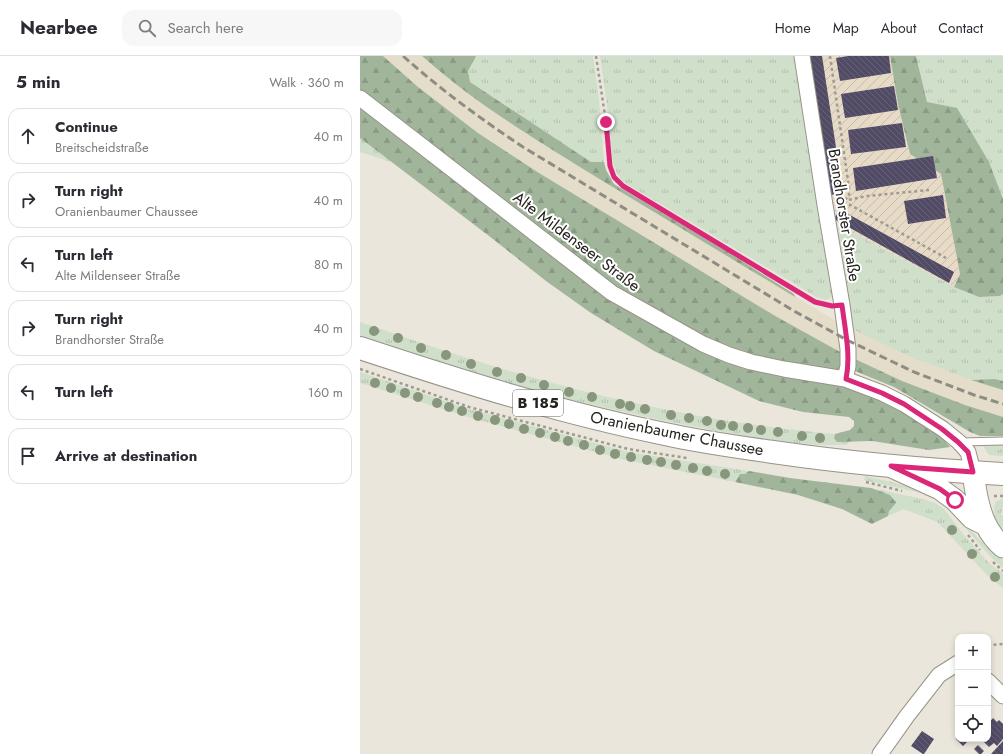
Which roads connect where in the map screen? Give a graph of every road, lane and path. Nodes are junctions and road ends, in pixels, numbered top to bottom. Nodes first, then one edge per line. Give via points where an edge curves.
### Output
1 (596, 56) edge
2 (802, 56) edge
3 (830, 56) edge
4 (360, 98) edge
5 (929, 190) dead end
6 (843, 201) junction
7 (946, 258) dead end
8 (842, 305) junction
9 (360, 348) edge
10 (846, 379) junction
11 (1003, 441) edge
12 (958, 442) junction
13 (891, 466) junction
14 (973, 472) junction
15 (1003, 474) edge
16 (986, 525) junction
17 (1003, 547) edge
18 (1003, 644) edge
19 (991, 646) edge
20 (955, 665) edge
21 (991, 684) edge
22 (1003, 696) edge
23 (880, 754) edge

1 - 8 path via 610,166 614,177 623,186 815,302 832,306
2 - 8 street, Brandhorster Straße
3 - 6 path via 849,188 849,196
4 - 10 street, Alte Mildenseer Straße via 612,293 703,344 729,355 784,369
5 - 6 path
6 - 7 path
8 - 10 street, Brandhorster Straße via 848,349
9 - 13 main road, Oranienbaumer Chaussee / B 185 via 447,377 615,423 720,444 812,458
10 - 12 street, Alte Mildenseer Straße via 904,404
11 - 12 lane
12 - 14 street, Alte Mildenseer Straße via 968,452
13 - 14 main road, Oranienbaumer Chaussee / B 185
13 - 16 street via 940,489 972,518
14 - 15 main road, Oranienbaumer Chaussee / B 185
14 - 16 street via 974,485
16 - 17 street
18 - 19 path
20 - 23 street via 939,675
21 - 22 street

